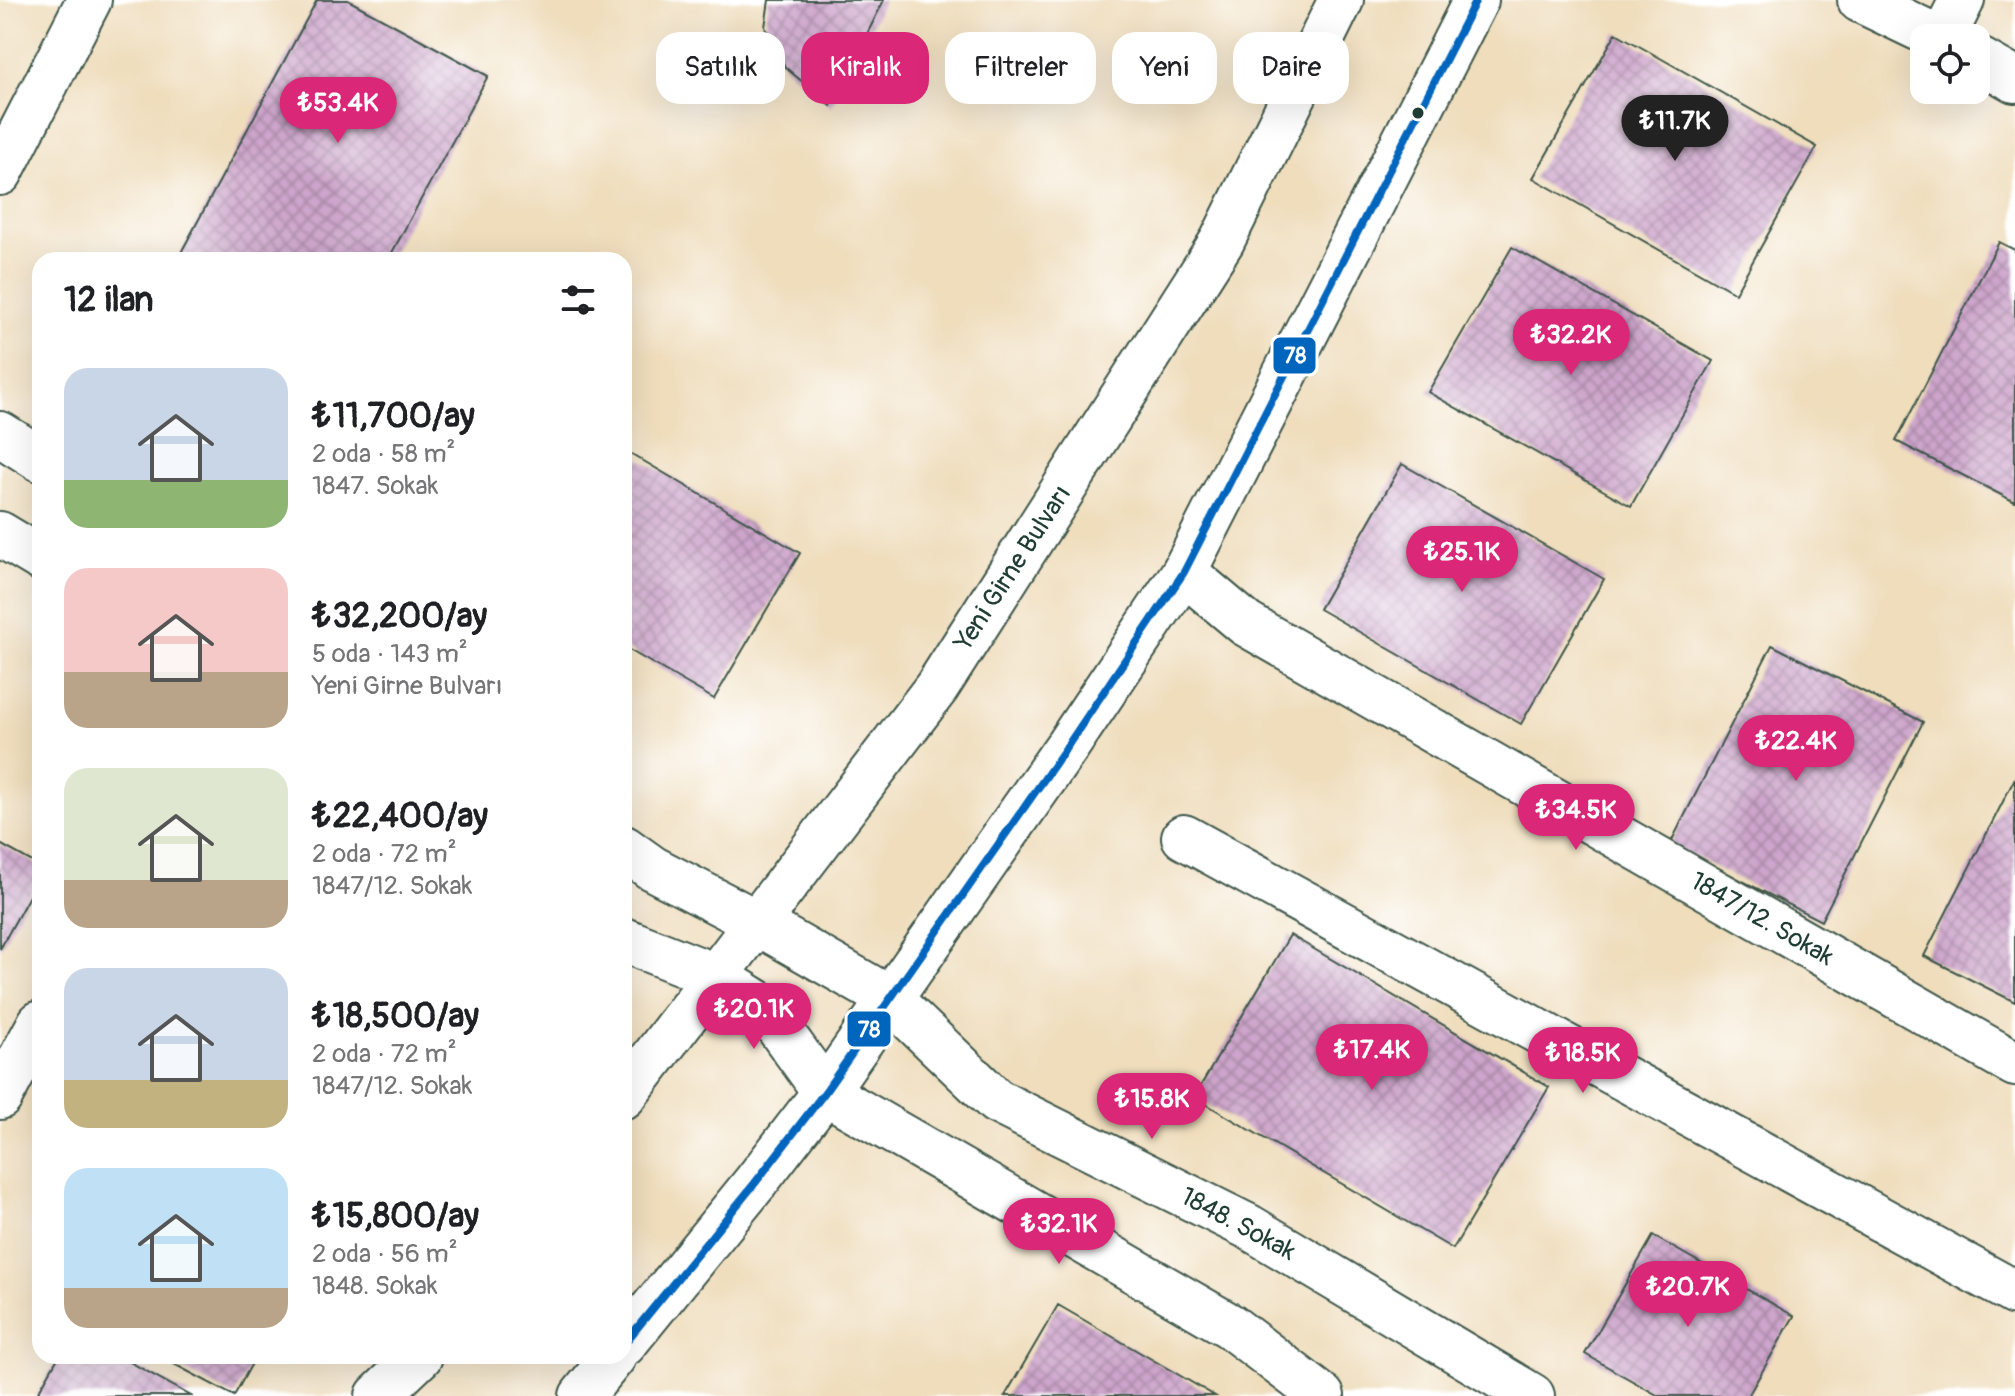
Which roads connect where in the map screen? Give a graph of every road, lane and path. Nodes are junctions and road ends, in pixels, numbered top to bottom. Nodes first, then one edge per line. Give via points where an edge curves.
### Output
1 (89, 0) edge
2 (1341, 0) edge
3 (1476, 0) edge
4 (1860, 0) edge
5 (1962, 0) edge
6 (1911, 24) edge
7 (1949, 24) edge
8 (1990, 66) edge
9 (2015, 80) edge
10 (0, 173) edge
11 (0, 434) edge
12 (32, 454) edge
13 (0, 534) edge
14 (32, 553) edge
15 (1184, 572) junction
16 (1184, 837) dead end
17 (632, 854) edge
18 (756, 922) junction
19 (632, 943) edge
20 (715, 976) junction
21 (889, 998) junction
22 (32, 1038) edge
23 (2015, 1064) edge
24 (632, 1085) edge
25 (825, 1092) junction
26 (0, 1097) edge
27 (2015, 1293) edge
28 (632, 1334) edge
29 (412, 1364) edge
30 (608, 1364) edge
31 (378, 1396) edge
32 (582, 1396) edge
33 (1322, 1396) edge
34 (1532, 1396) edge

1 - 10 main road
2 - 18 main road, Yeni Girne Bulvarı via 1222,241 937,687
3 - 15 main road
4 - 6 main road
5 - 7 main road
8 - 9 main road
11 - 12 main road
13 - 14 main road
15 - 21 main road
15 - 23 main road, 1847/12. Sokak via 1246,624
16 - 27 main road
17 - 18 main road, 1848. Sokak
18 - 20 main road, Yeni Girne Bulvarı
18 - 21 main road, 1848. Sokak
19 - 20 main road
20 - 24 main road, Yeni Girne Bulvarı
20 - 25 main road via 762,1005
21 - 25 main road
21 - 34 main road, 1848. Sokak via 996,1101 1249,1227
22 - 26 main road
25 - 28 main road
25 - 33 main road via 1230,1326
29 - 31 main road
30 - 32 main road

